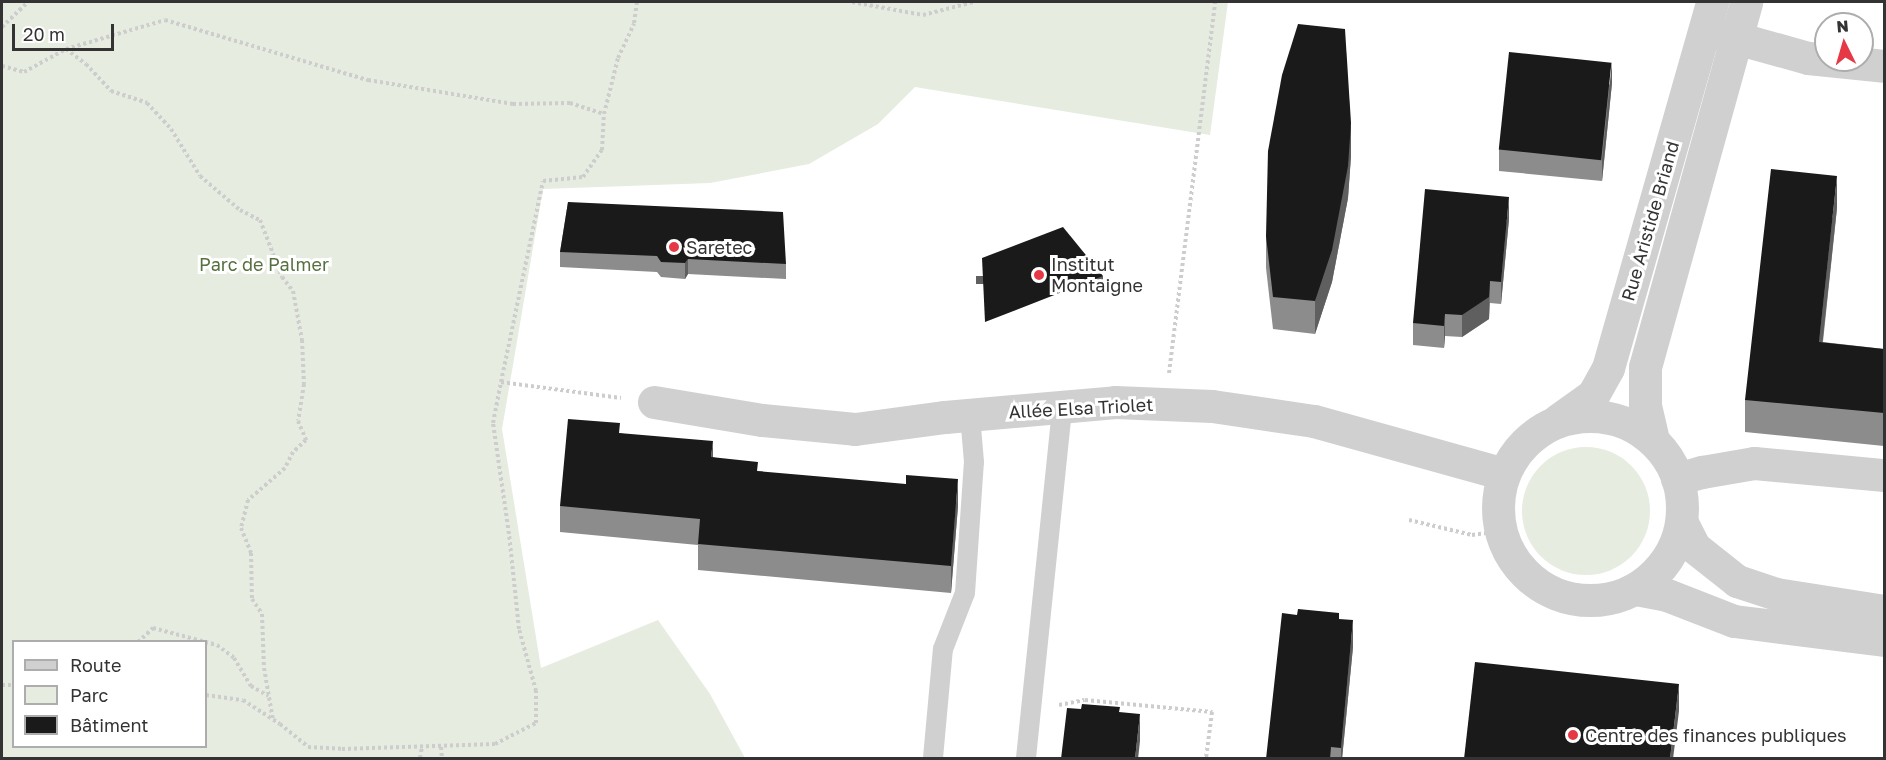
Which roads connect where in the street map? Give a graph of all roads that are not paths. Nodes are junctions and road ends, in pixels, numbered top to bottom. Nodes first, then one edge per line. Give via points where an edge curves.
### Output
1 (1746, 2) edge
2 (1708, 15) edge
3 (1737, 39) junction
4 (1884, 66) edge
5 (654, 402) road end
6 (1062, 407) junction
7 (970, 415) junction
8 (1556, 422) junction
9 (1653, 440) junction
10 (1504, 474) junction
11 (1884, 475) edge
12 (1677, 480) junction
13 (1682, 523) junction
14 (1636, 589) junction
15 (1884, 611) edge
16 (1884, 640) edge
17 (933, 759) edge
18 (1026, 759) edge

1 - 3 street, Rue Aristide Briand
2 - 3 street
2 - 8 street, Rue Aristide Briand via 1608,368 1593,394
3 - 4 street via 1808,58
3 - 9 street, Rue Aristide Briand via 1645,367 1645,406
5 - 7 street, Allée Elsa Triolet via 762,420 855,429
6 - 7 street, Allée Elsa Triolet
6 - 10 street, Allée Elsa Triolet via 1165,403 1314,421
6 - 18 lane
7 - 17 lane via 974,462 965,593 943,649
8 - 9 street via 1582,416 1607,417 1632,425
8 - 10 street via 1534,434 1516,452
9 - 12 street via 1672,464
10 - 14 street via 1497,502 1499,531 1510,557 1529,579 1553,594 1581,601 1609,599
11 - 12 street via 1755,463
12 - 13 street via 1682,493
13 - 14 street via 1673,549 1658,572
13 - 15 street via 1694,547 1737,581 1776,594
14 - 16 street via 1667,595 1734,621

